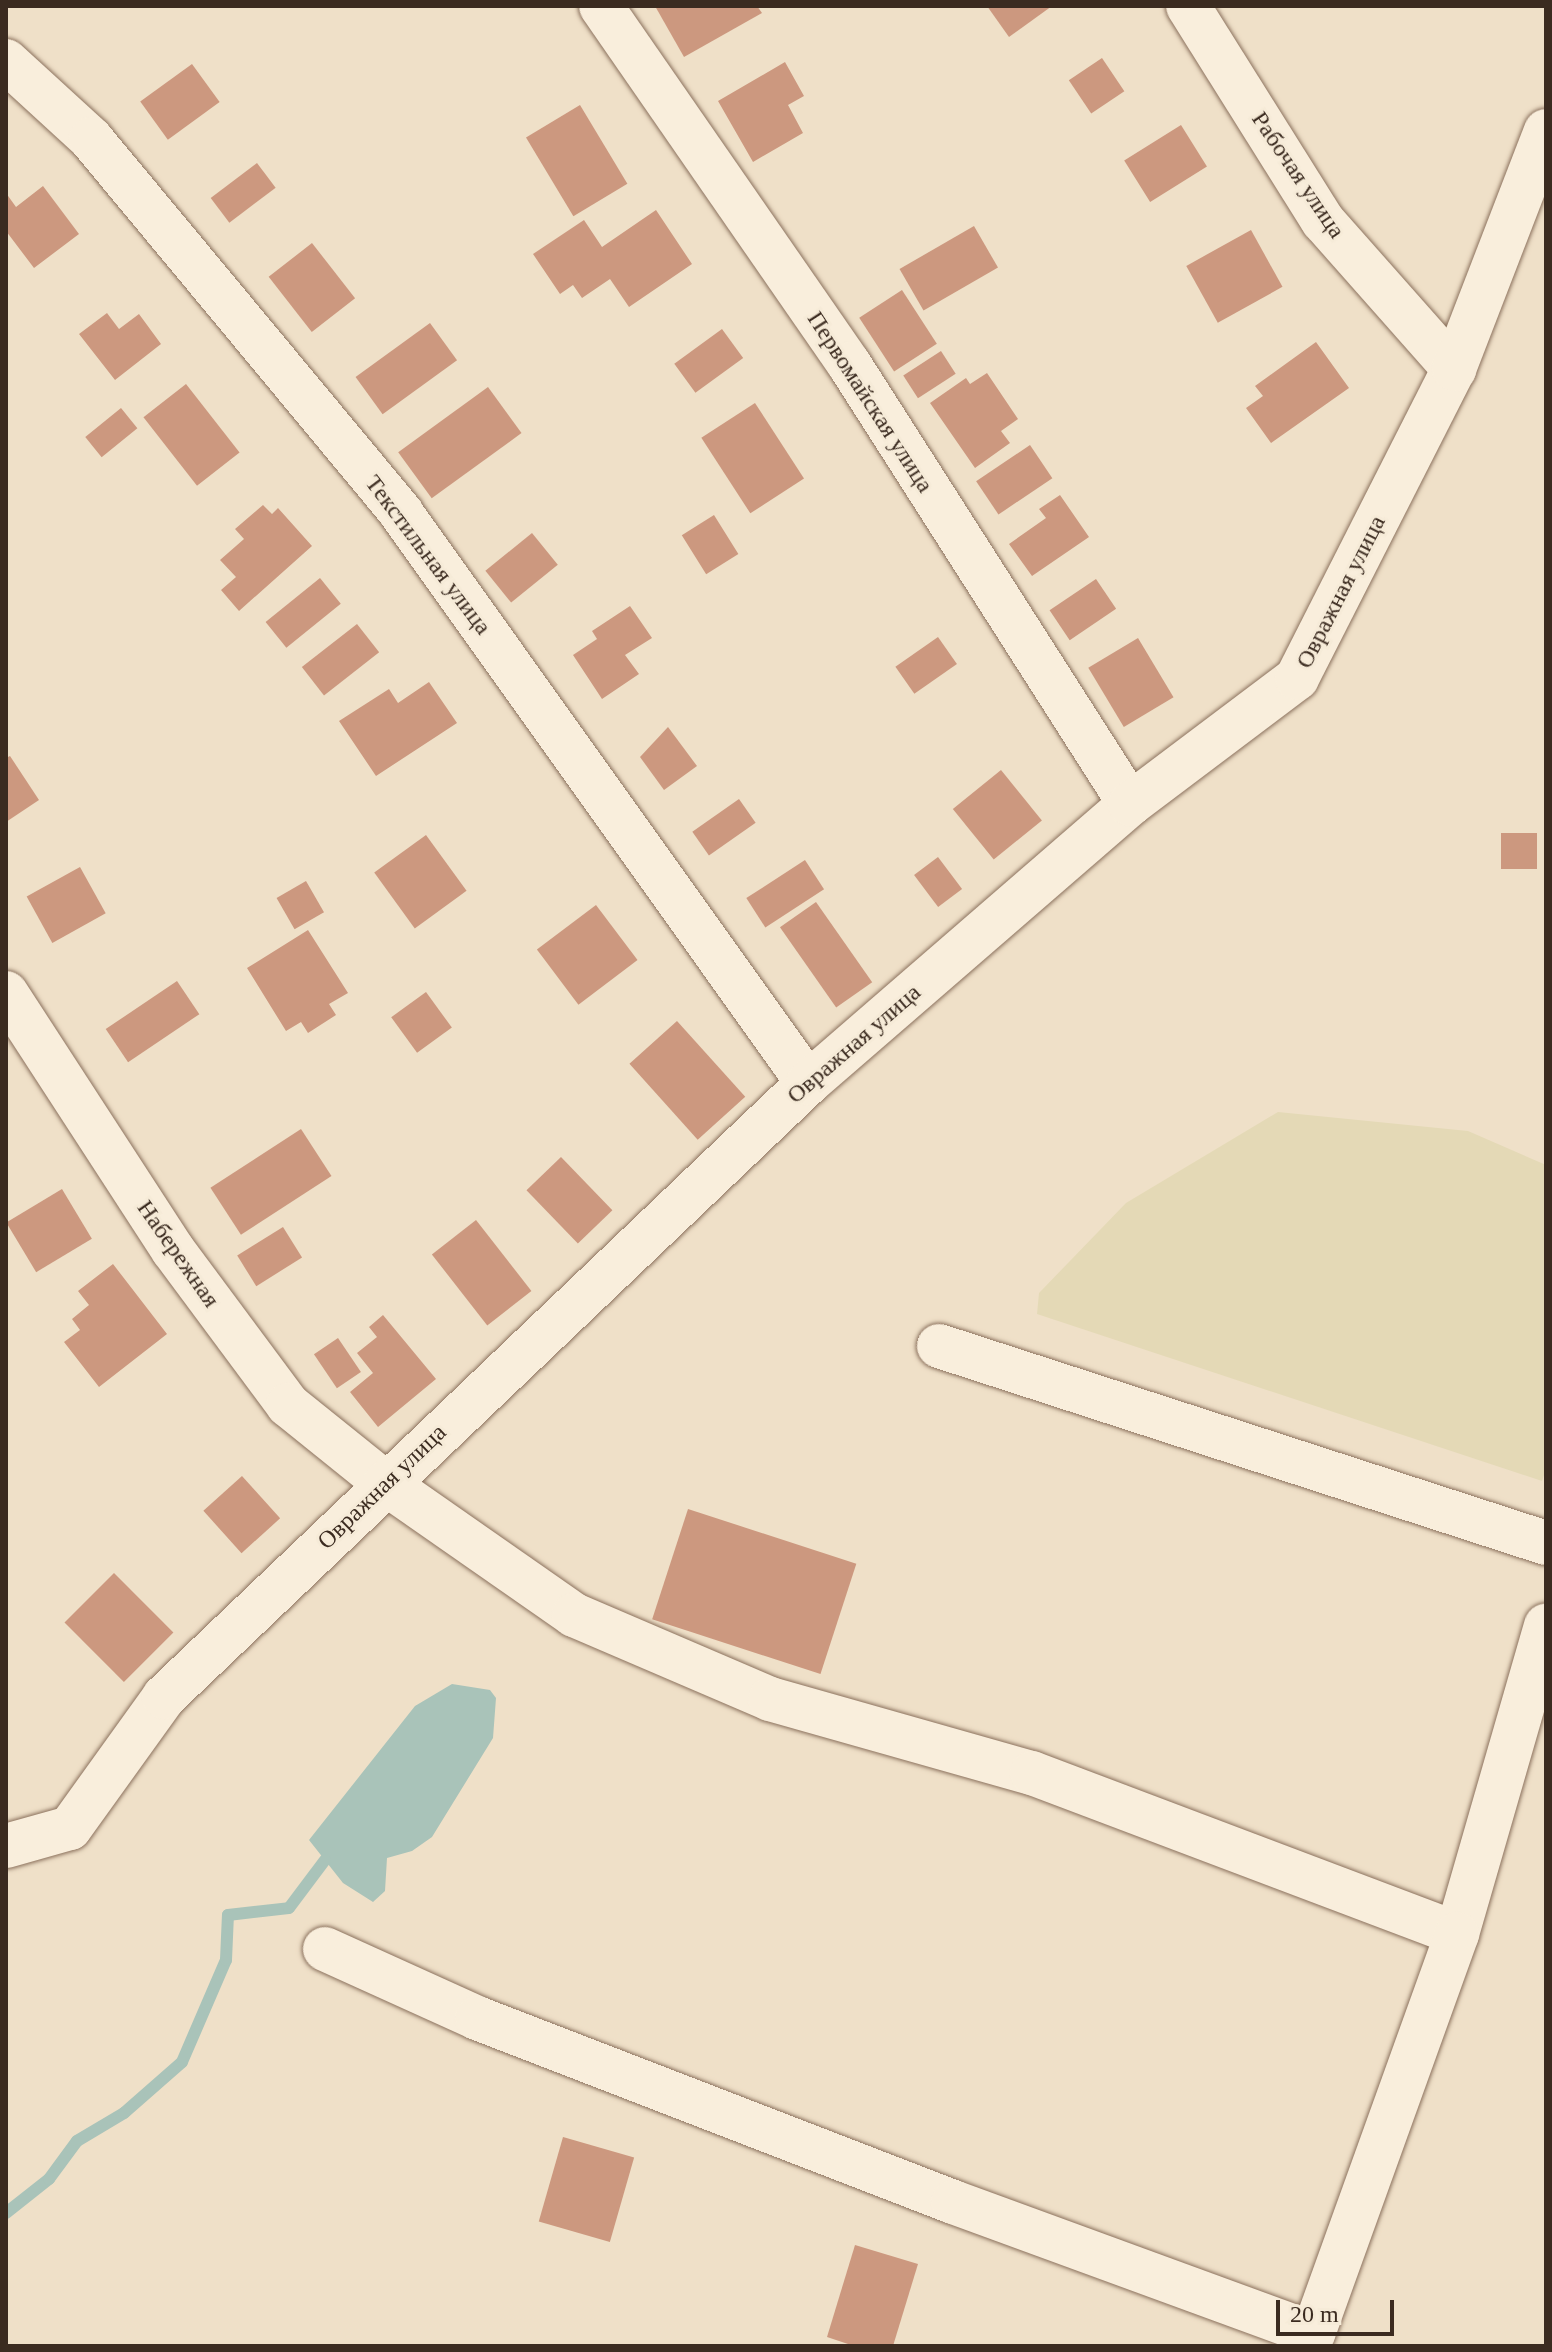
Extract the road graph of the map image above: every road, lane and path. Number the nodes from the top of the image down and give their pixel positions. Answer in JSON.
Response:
{"nodes":[{"id":1,"x":601,"y":6,"type":"edge"},
{"id":2,"x":1188,"y":6,"type":"edge"},
{"id":3,"x":6,"y":61,"type":"edge"},
{"id":4,"x":1546,"y":131,"type":"edge"},
{"id":5,"x":1454,"y":369,"type":"junction"},
{"id":6,"x":1130,"y":804,"type":"junction"},
{"id":7,"x":6,"y":993,"type":"edge"},
{"id":8,"x":808,"y":1083,"type":"junction"},
{"id":9,"x":939,"y":1346,"type":"dead end"},
{"id":10,"x":385,"y":1483,"type":"junction"},
{"id":11,"x":1546,"y":1543,"type":"edge"},
{"id":12,"x":1546,"y":1626,"type":"edge"},
{"id":13,"x":6,"y":1846,"type":"edge"},
{"id":14,"x":1457,"y":1934,"type":"junction"},
{"id":15,"x":325,"y":1949,"type":"dead end"},
{"id":16,"x":1311,"y":2340,"type":"edge"}],
"edges":[{"from":1,"to":6,"type":"street","name":"Первомайская улица"},
{"from":2,"to":5,"type":"street","name":"Рабочая улица"},
{"from":3,"to":8,"type":"street","name":"Текстильная улица"},
{"from":4,"to":5,"type":"street","name":"Овражная улица"},
{"from":5,"to":6,"type":"street","name":"Овражная улица"},
{"from":6,"to":8,"type":"street","name":"Овражная улица"},
{"from":7,"to":10,"type":"street","name":"Набережная"},
{"from":8,"to":10,"type":"street","name":"Овражная улица"},
{"from":9,"to":11,"type":"street"},
{"from":10,"to":13,"type":"street","name":"Овражная улица"},
{"from":10,"to":14,"type":"street","name":"Набережная"},
{"from":12,"to":14,"type":"street"},
{"from":14,"to":16,"type":"street"},
{"from":15,"to":16,"type":"street"}]}
